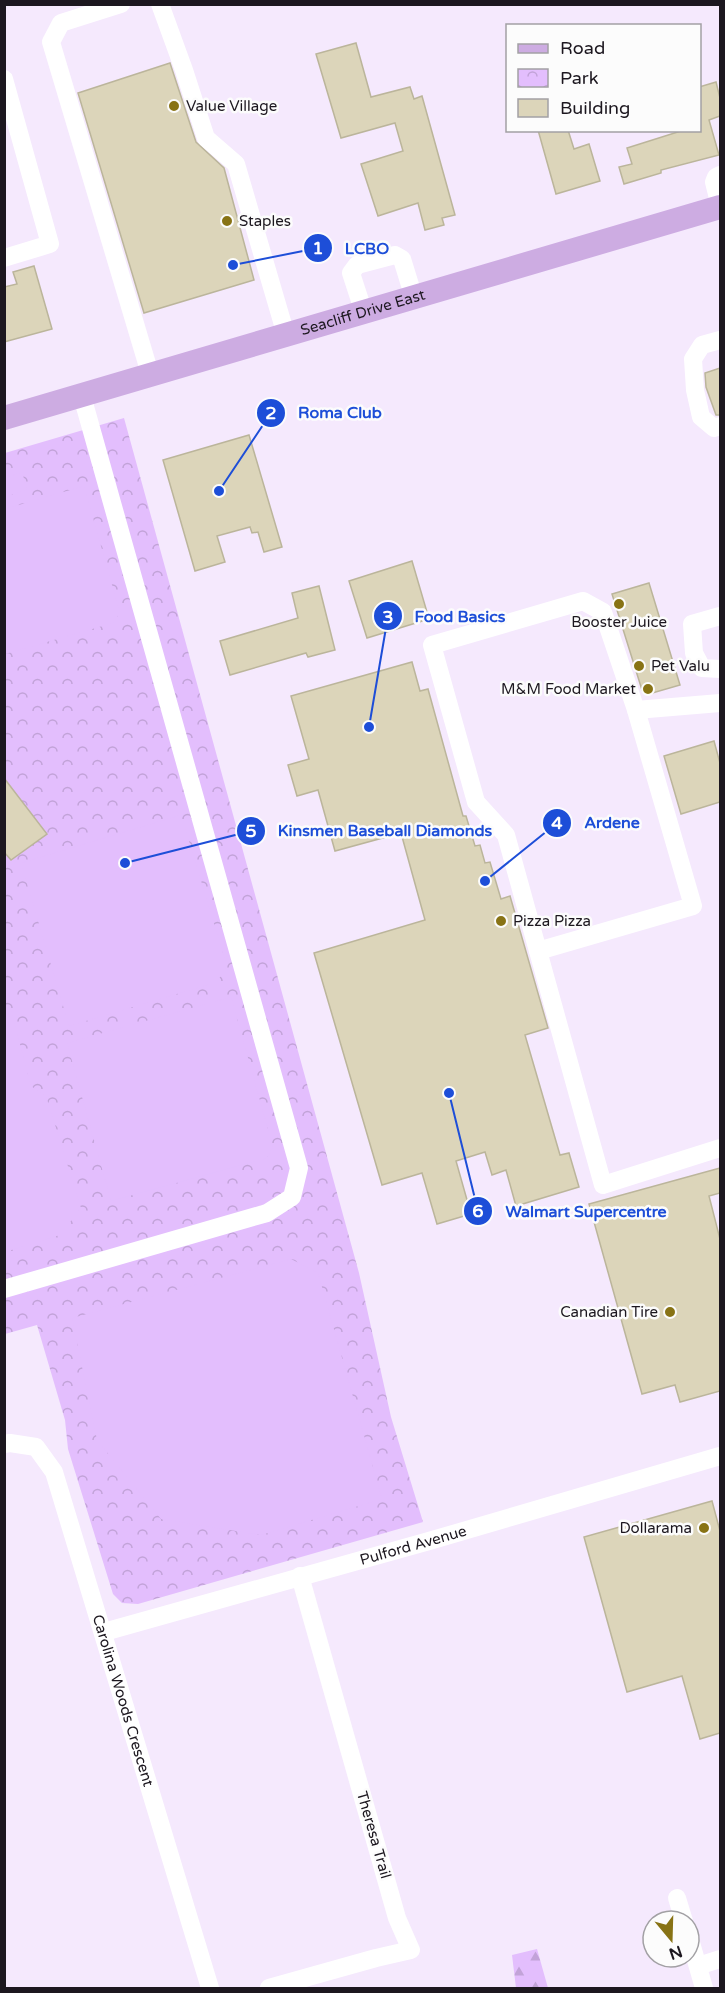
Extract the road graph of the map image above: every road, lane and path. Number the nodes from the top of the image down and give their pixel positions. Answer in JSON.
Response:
{"nodes":[{"id":1,"x":121,"y":4,"type":"edge"},
{"id":2,"x":160,"y":4,"type":"edge"},
{"id":3,"x":4,"y":79,"type":"edge"},
{"id":4,"x":720,"y":175,"type":"edge"},
{"id":5,"x":720,"y":206,"type":"edge"},
{"id":6,"x":4,"y":258,"type":"edge"},
{"id":7,"x":414,"y":298,"type":"junction"},
{"id":8,"x":364,"y":313,"type":"junction"},
{"id":9,"x":286,"y":335,"type":"junction"},
{"id":10,"x":720,"y":340,"type":"edge"},
{"id":11,"x":151,"y":377,"type":"junction"},
{"id":12,"x":82,"y":396,"type":"junction"},
{"id":13,"x":4,"y":418,"type":"edge"},
{"id":14,"x":720,"y":426,"type":"edge"},
{"id":15,"x":720,"y":616,"type":"edge"},
{"id":16,"x":720,"y":669,"type":"edge"},
{"id":17,"x":720,"y":703,"type":"edge"},
{"id":18,"x":636,"y":710,"type":"junction"},
{"id":19,"x":538,"y":951,"type":"junction"},
{"id":20,"x":720,"y":1148,"type":"edge"},
{"id":21,"x":4,"y":1289,"type":"edge"},
{"id":22,"x":4,"y":1444,"type":"edge"},
{"id":23,"x":720,"y":1456,"type":"edge"},
{"id":24,"x":300,"y":1576,"type":"junction"},
{"id":25,"x":104,"y":1632,"type":"junction"},
{"id":26,"x":677,"y":1898,"type":"dead end"},
{"id":27,"x":680,"y":1909,"type":"edge"},
{"id":28,"x":720,"y":1959,"type":"edge"},
{"id":29,"x":701,"y":1965,"type":"edge"},
{"id":30,"x":699,"y":1969,"type":"edge"},
{"id":31,"x":210,"y":1989,"type":"edge"},
{"id":32,"x":269,"y":1989,"type":"edge"},
{"id":33,"x":704,"y":1989,"type":"edge"}],
"edges":[{"from":1,"to":11,"type":"street"},
{"from":2,"to":9,"type":"street"},
{"from":3,"to":6,"type":"street"},
{"from":4,"to":5,"type":"street"},
{"from":5,"to":7,"type":"main road","name":"Seacliff Drive East"},
{"from":7,"to":8,"type":"main road","name":"Seacliff Drive East"},
{"from":7,"to":8,"type":"street"},
{"from":8,"to":9,"type":"main road","name":"Seacliff Drive East"},
{"from":9,"to":11,"type":"main road","name":"Seacliff Drive East"},
{"from":10,"to":14,"type":"street"},
{"from":11,"to":12,"type":"main road","name":"Seacliff Drive East"},
{"from":12,"to":13,"type":"main road","name":"Seacliff Drive East"},
{"from":12,"to":21,"type":"street"},
{"from":15,"to":16,"type":"street"},
{"from":17,"to":18,"type":"street"},
{"from":18,"to":19,"type":"street"},
{"from":18,"to":19,"type":"street"},
{"from":19,"to":20,"type":"street"},
{"from":22,"to":25,"type":"street","name":"Carolina Woods Crescent"},
{"from":23,"to":24,"type":"street","name":"Pulford Avenue"},
{"from":24,"to":25,"type":"street","name":"Pulford Avenue"},
{"from":24,"to":32,"type":"street","name":"Theresa Trail"},
{"from":25,"to":31,"type":"street","name":"Carolina Woods Crescent"},
{"from":26,"to":27,"type":"street"},
{"from":28,"to":29,"type":"street"},
{"from":30,"to":33,"type":"street"}]}
